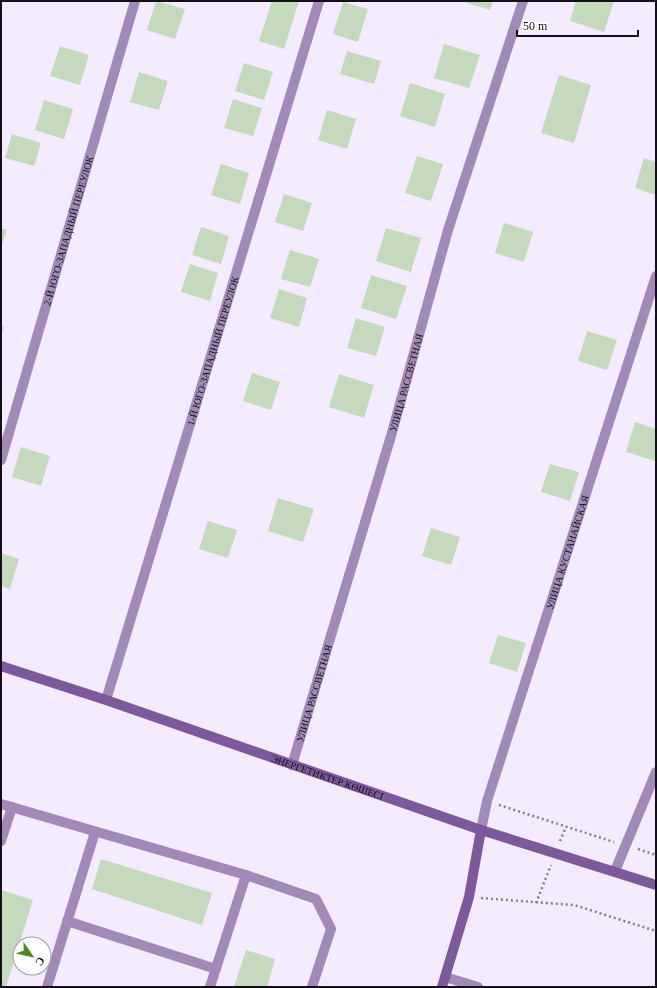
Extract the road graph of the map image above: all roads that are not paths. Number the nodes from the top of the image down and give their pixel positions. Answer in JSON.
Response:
{"nodes":[{"id":1,"x":135,"y":1,"type":"edge"},
{"id":2,"x":319,"y":1,"type":"edge"},
{"id":3,"x":523,"y":1,"type":"edge"},
{"id":4,"x":656,"y":276,"type":"edge"},
{"id":5,"x":1,"y":460,"type":"edge"},
{"id":6,"x":1,"y":666,"type":"edge"},
{"id":7,"x":106,"y":700,"type":"junction"},
{"id":8,"x":292,"y":765,"type":"junction"},
{"id":9,"x":656,"y":772,"type":"edge"},
{"id":10,"x":1,"y":804,"type":"edge"},
{"id":11,"x":12,"y":807,"type":"junction"},
{"id":12,"x":481,"y":830,"type":"junction"},
{"id":13,"x":95,"y":832,"type":"junction"},
{"id":14,"x":1,"y":841,"type":"edge"},
{"id":15,"x":615,"y":871,"type":"junction"},
{"id":16,"x":246,"y":875,"type":"junction"},
{"id":17,"x":656,"y":885,"type":"edge"},
{"id":18,"x":67,"y":921,"type":"junction"},
{"id":19,"x":216,"y":969,"type":"junction"},
{"id":20,"x":445,"y":977,"type":"junction"},
{"id":21,"x":47,"y":987,"type":"edge"},
{"id":22,"x":210,"y":987,"type":"edge"},
{"id":23,"x":312,"y":987,"type":"edge"},
{"id":24,"x":442,"y":987,"type":"edge"},
{"id":25,"x":478,"y":987,"type":"edge"}],
"edges":[{"from":1,"to":5,"type":"street","name":"2-Й ЮГО-ЗАПАДНЫЙ ПЕРЕУЛОК"},
{"from":2,"to":7,"type":"street","name":"1-Й ЮГО-ЗАПАДНЫЙ ПЕРЕУЛОК"},
{"from":3,"to":8,"type":"street","name":"УЛИЦА РАССВЕТНАЯ"},
{"from":4,"to":12,"type":"street","name":"УЛИЦА КУСТАНАЙСКАЯ"},
{"from":6,"to":7,"type":"main road","name":"ЭНЕРГЕТИКТЕР КӨШЕСІ"},
{"from":7,"to":8,"type":"main road","name":"ЭНЕРГЕТИКТЕР КӨШЕСІ"},
{"from":8,"to":12,"type":"main road","name":"ЭНЕРГЕТИКТЕР КӨШЕСІ"},
{"from":9,"to":15,"type":"street"},
{"from":10,"to":11,"type":"street"},
{"from":11,"to":13,"type":"street"},
{"from":11,"to":14,"type":"street"},
{"from":12,"to":15,"type":"main road","name":"ЭНЕРГЕТИКТЕР КӨШЕСІ"},
{"from":12,"to":20,"type":"main road"},
{"from":13,"to":16,"type":"street"},
{"from":13,"to":18,"type":"street"},
{"from":15,"to":17,"type":"main road","name":"ЭНЕРГЕТИКТЕР КӨШЕСІ"},
{"from":16,"to":19,"type":"street"},
{"from":16,"to":23,"type":"street"},
{"from":18,"to":19,"type":"street"},
{"from":18,"to":21,"type":"street"},
{"from":19,"to":22,"type":"street"},
{"from":20,"to":24,"type":"main road"},
{"from":20,"to":25,"type":"street"}]}
